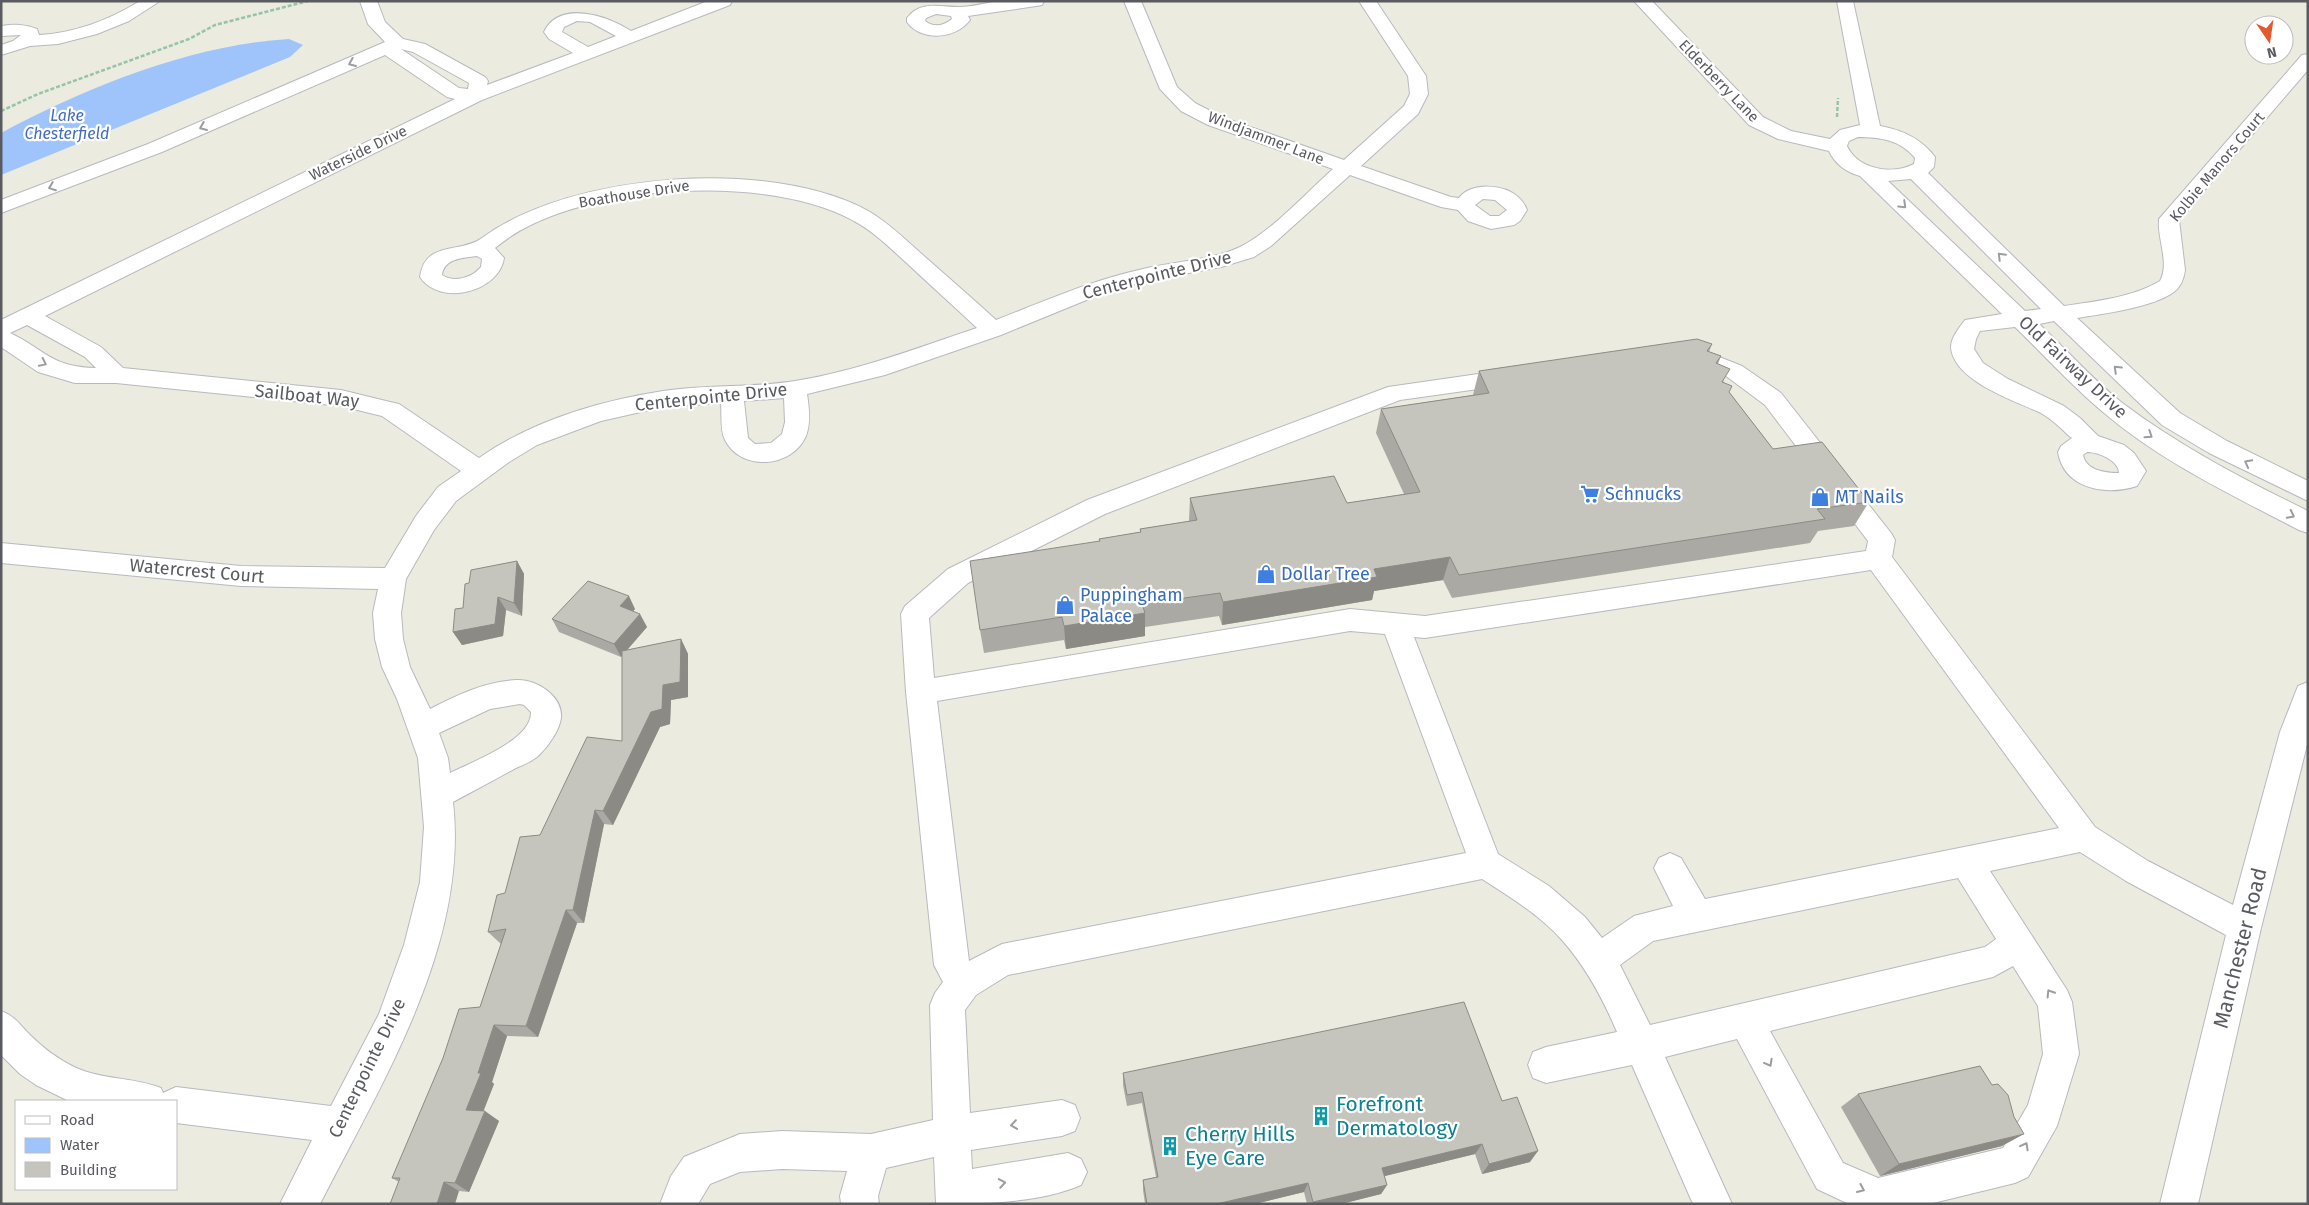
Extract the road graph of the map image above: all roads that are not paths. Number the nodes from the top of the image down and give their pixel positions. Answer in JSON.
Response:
{"nodes":[{"id":1,"x":152,"y":1,"type":"edge"},
{"id":2,"x":368,"y":1,"type":"edge"},
{"id":3,"x":724,"y":1,"type":"edge"},
{"id":4,"x":1036,"y":1,"type":"edge"},
{"id":5,"x":1132,"y":1,"type":"edge"},
{"id":6,"x":1367,"y":1,"type":"edge"},
{"id":7,"x":1642,"y":1,"type":"edge"},
{"id":8,"x":1845,"y":1,"type":"edge"},
{"id":9,"x":959,"y":12,"type":"dead end"},
{"id":10,"x":1,"y":31,"type":"edge"},
{"id":11,"x":629,"y":37,"type":"junction"},
{"id":12,"x":25,"y":41,"type":"junction"},
{"id":13,"x":397,"y":44,"type":"junction"},
{"id":14,"x":1,"y":50,"type":"edge"},
{"id":15,"x":586,"y":53,"type":"junction"},
{"id":16,"x":2308,"y":59,"type":"edge"},
{"id":17,"x":475,"y":96,"type":"junction"},
{"id":18,"x":1871,"y":130,"type":"junction"},
{"id":19,"x":1837,"y":146,"type":"junction"},
{"id":20,"x":1345,"y":167,"type":"junction"},
{"id":21,"x":1867,"y":172,"type":"junction"},
{"id":22,"x":1916,"y":172,"type":"junction"},
{"id":23,"x":1465,"y":205,"type":"dead end"},
{"id":24,"x":1,"y":207,"type":"edge"},
{"id":25,"x":479,"y":250,"type":"dead end"},
{"id":26,"x":2059,"y":314,"type":"junction"},
{"id":27,"x":27,"y":316,"type":"junction"},
{"id":28,"x":2020,"y":318,"type":"junction"},
{"id":29,"x":1,"y":329,"type":"edge"},
{"id":30,"x":993,"y":330,"type":"junction"},
{"id":31,"x":1,"y":338,"type":"edge"},
{"id":32,"x":1670,"y":356,"type":"edge"},
{"id":33,"x":116,"y":375,"type":"junction"},
{"id":34,"x":1533,"y":375,"type":"edge"},
{"id":35,"x":795,"y":389,"type":"junction"},
{"id":36,"x":732,"y":395,"type":"junction"},
{"id":37,"x":2090,"y":444,"type":"dead end"},
{"id":38,"x":478,"y":470,"type":"junction"},
{"id":39,"x":2308,"y":492,"type":"edge"},
{"id":40,"x":2308,"y":523,"type":"edge"},
{"id":41,"x":1,"y":553,"type":"edge"},
{"id":42,"x":1878,"y":559,"type":"junction"},
{"id":43,"x":393,"y":580,"type":"junction"},
{"id":44,"x":1396,"y":625,"type":"junction"},
{"id":45,"x":921,"y":692,"type":"junction"},
{"id":46,"x":2308,"y":694,"type":"edge"},
{"id":47,"x":421,"y":728,"type":"junction"},
{"id":48,"x":438,"y":795,"type":"junction"},
{"id":49,"x":2084,"y":837,"type":"junction"},
{"id":50,"x":1965,"y":861,"type":"junction"},
{"id":51,"x":1486,"y":864,"type":"junction"},
{"id":52,"x":1670,"y":868,"type":"dead end"},
{"id":53,"x":1697,"y":917,"type":"junction"},
{"id":54,"x":2244,"y":928,"type":"junction"},
{"id":55,"x":2018,"y":943,"type":"junction"},
{"id":56,"x":1598,"y":960,"type":"junction"},
{"id":57,"x":964,"y":983,"type":"junction"},
{"id":58,"x":1745,"y":1020,"type":"junction"},
{"id":59,"x":1,"y":1028,"type":"edge"},
{"id":60,"x":1641,"y":1045,"type":"junction"},
{"id":61,"x":1546,"y":1065,"type":"dead end"},
{"id":62,"x":140,"y":1100,"type":"edge"},
{"id":63,"x":178,"y":1105,"type":"edge"},
{"id":64,"x":1062,"y":1118,"type":"dead end"},
{"id":65,"x":339,"y":1125,"type":"junction"},
{"id":66,"x":953,"y":1134,"type":"junction"},
{"id":67,"x":871,"y":1154,"type":"junction"},
{"id":68,"x":1068,"y":1172,"type":"dead end"},
{"id":69,"x":955,"y":1197,"type":"edge"},
{"id":70,"x":299,"y":1204,"type":"edge"},
{"id":71,"x":679,"y":1204,"type":"edge"},
{"id":72,"x":860,"y":1204,"type":"edge"},
{"id":73,"x":1713,"y":1204,"type":"edge"},
{"id":74,"x":2179,"y":1204,"type":"edge"}],
"edges":[{"from":1,"to":12,"type":"street"},
{"from":2,"to":13,"type":"street"},
{"from":3,"to":11,"type":"street","name":"Waterside Drive"},
{"from":4,"to":9,"type":"street"},
{"from":5,"to":20,"type":"street","name":"Windjammer Lane"},
{"from":6,"to":20,"type":"street","name":"Centerpointe Drive"},
{"from":7,"to":19,"type":"street","name":"Elderberry Lane"},
{"from":8,"to":18,"type":"street"},
{"from":10,"to":12,"type":"street"},
{"from":11,"to":15,"type":"street","name":"Waterside Drive"},
{"from":11,"to":15,"type":"street"},
{"from":12,"to":14,"type":"street"},
{"from":13,"to":17,"type":"street"},
{"from":13,"to":24,"type":"street","one_way":true},
{"from":15,"to":17,"type":"street","name":"Waterside Drive"},
{"from":16,"to":26,"type":"street","name":"Kolbie Manors Court"},
{"from":17,"to":27,"type":"street","name":"Waterside Drive"},
{"from":18,"to":19,"type":"street"},
{"from":18,"to":22,"type":"street"},
{"from":19,"to":21,"type":"street","name":"Old Fairway Drive"},
{"from":20,"to":23,"type":"street","name":"Windjammer Lane"},
{"from":20,"to":30,"type":"street","name":"Centerpointe Drive"},
{"from":21,"to":22,"type":"street","name":"Old Fairway Drive"},
{"from":21,"to":28,"type":"street","name":"Old Fairway Drive","one_way":true},
{"from":26,"to":22,"type":"street","name":"Old Fairway Drive","one_way":true},
{"from":25,"to":30,"type":"street","name":"Boathouse Drive"},
{"from":26,"to":28,"type":"street","name":"Kolbie Manors Court"},
{"from":39,"to":26,"type":"street","name":"Old Fairway Drive","one_way":true},
{"from":27,"to":29,"type":"street","name":"Waterside Drive"},
{"from":27,"to":33,"type":"street"},
{"from":28,"to":37,"type":"street","name":"Kolbie Manors Court"},
{"from":28,"to":40,"type":"street","name":"Old Fairway Drive","one_way":true},
{"from":30,"to":35,"type":"street","name":"Centerpointe Drive"},
{"from":31,"to":33,"type":"street","name":"Sailboat Way","one_way":true},
{"from":32,"to":42,"type":"street"},
{"from":33,"to":38,"type":"street","name":"Sailboat Way"},
{"from":34,"to":45,"type":"street"},
{"from":35,"to":36,"type":"street","name":"Centerpointe Drive"},
{"from":35,"to":36,"type":"street"},
{"from":36,"to":38,"type":"street","name":"Centerpointe Drive"},
{"from":38,"to":43,"type":"street","name":"Centerpointe Drive"},
{"from":41,"to":43,"type":"street","name":"Watercrest Court"},
{"from":42,"to":44,"type":"street"},
{"from":42,"to":49,"type":"street"},
{"from":43,"to":47,"type":"street","name":"Centerpointe Drive"},
{"from":44,"to":45,"type":"street"},
{"from":44,"to":51,"type":"street"},
{"from":45,"to":57,"type":"street"},
{"from":46,"to":54,"type":"street","name":"Manchester Road"},
{"from":47,"to":48,"type":"street","name":"Centerpointe Drive"},
{"from":47,"to":48,"type":"street"},
{"from":48,"to":65,"type":"street","name":"Centerpointe Drive"},
{"from":49,"to":50,"type":"street"},
{"from":49,"to":54,"type":"street"},
{"from":50,"to":53,"type":"street"},
{"from":50,"to":55,"type":"street"},
{"from":51,"to":56,"type":"street"},
{"from":51,"to":57,"type":"street"},
{"from":52,"to":53,"type":"street"},
{"from":53,"to":56,"type":"street"},
{"from":54,"to":74,"type":"street","name":"Manchester Road"},
{"from":55,"to":58,"type":"street"},
{"from":58,"to":55,"type":"street","one_way":true},
{"from":56,"to":60,"type":"street"},
{"from":57,"to":66,"type":"street"},
{"from":58,"to":60,"type":"street"},
{"from":59,"to":62,"type":"street"},
{"from":60,"to":61,"type":"street"},
{"from":60,"to":73,"type":"street"},
{"from":63,"to":65,"type":"street"},
{"from":64,"to":66,"type":"street","one_way":true},
{"from":65,"to":70,"type":"street","name":"Centerpointe Drive"},
{"from":66,"to":67,"type":"street"},
{"from":66,"to":69,"type":"street"},
{"from":67,"to":71,"type":"street"},
{"from":67,"to":72,"type":"street"},
{"from":69,"to":68,"type":"street","one_way":true}]}
